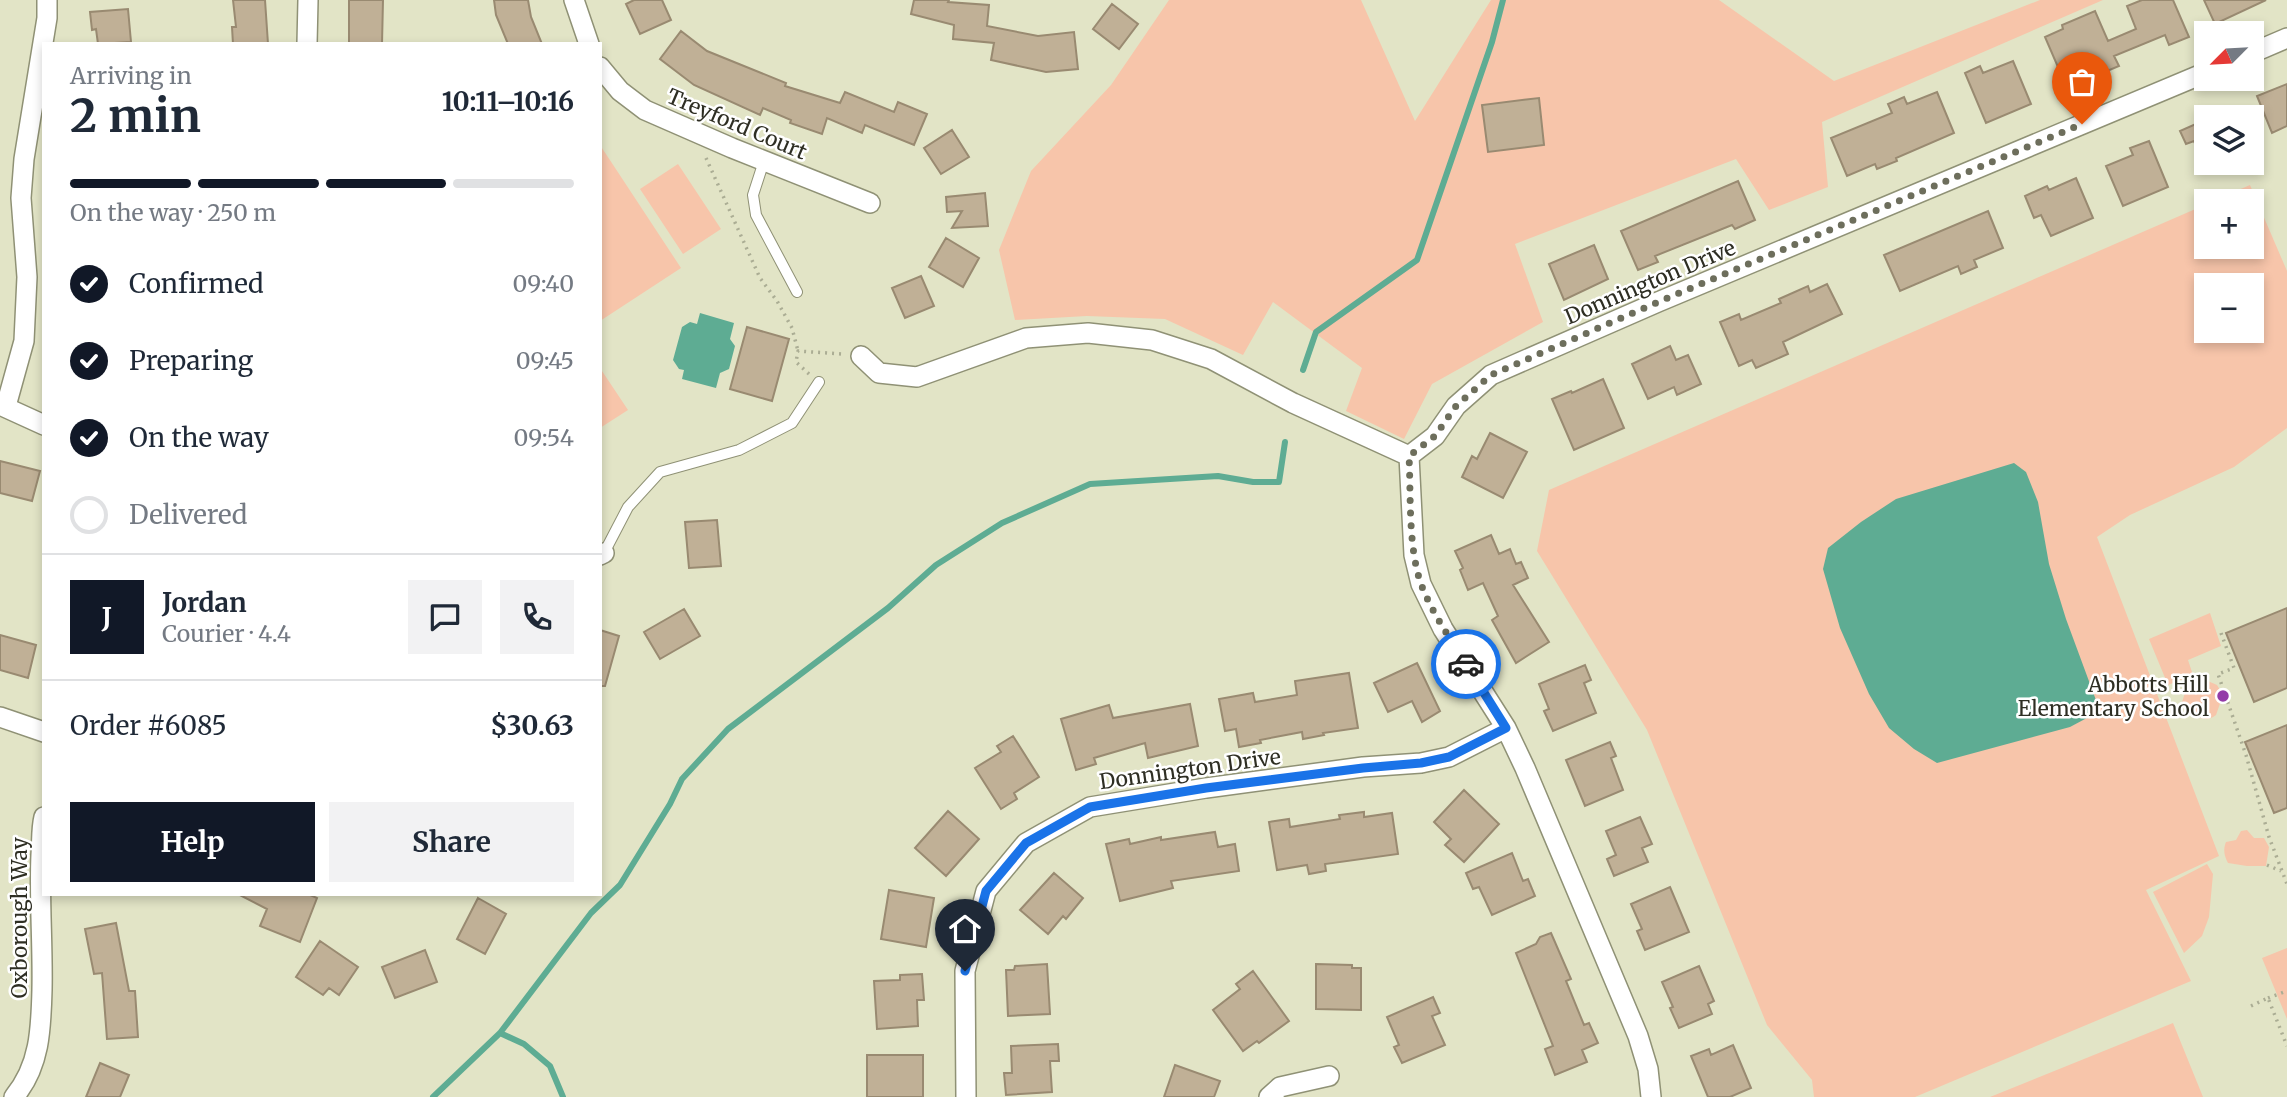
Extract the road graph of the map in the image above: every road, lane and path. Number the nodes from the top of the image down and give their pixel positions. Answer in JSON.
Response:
{"nodes":[{"id":1,"x":47,"y":0,"type":"edge"},
{"id":2,"x":308,"y":0,"type":"edge"},
{"id":3,"x":574,"y":0,"type":"edge"},
{"id":4,"x":2287,"y":38,"type":"edge"},
{"id":5,"x":43,"y":42,"type":"edge"},
{"id":6,"x":307,"y":42,"type":"edge"},
{"id":7,"x":588,"y":42,"type":"edge"},
{"id":8,"x":2264,"y":47,"type":"edge"},
{"id":9,"x":42,"y":49,"type":"edge"},
{"id":10,"x":602,"y":69,"type":"edge"},
{"id":11,"x":2194,"y":77,"type":"edge"},
{"id":12,"x":705,"y":154,"type":"dead end"},
{"id":13,"x":764,"y":161,"type":"junction"},
{"id":14,"x":870,"y":203,"type":"dead end"},
{"id":15,"x":797,"y":292,"type":"dead end"},
{"id":16,"x":798,"y":351,"type":"junction"},
{"id":17,"x":861,"y":356,"type":"joint"},
{"id":18,"x":819,"y":382,"type":"joint"},
{"id":19,"x":3,"y":405,"type":"edge"},
{"id":20,"x":42,"y":424,"type":"edge"},
{"id":21,"x":1409,"y":456,"type":"junction"},
{"id":22,"x":602,"y":554,"type":"edge"},
{"id":23,"x":2221,"y":633,"type":"dead end"},
{"id":24,"x":2218,"y":674,"type":"junction"},
{"id":25,"x":2212,"y":682,"type":"dead end"},
{"id":26,"x":0,"y":717,"type":"edge"},
{"id":27,"x":1506,"y":728,"type":"junction"},
{"id":28,"x":42,"y":731,"type":"edge"},
{"id":29,"x":42,"y":848,"type":"edge"},
{"id":30,"x":2267,"y":865,"type":"dead end"},
{"id":31,"x":2282,"y":872,"type":"junction"},
{"id":32,"x":2287,"y":884,"type":"edge"},
{"id":33,"x":2287,"y":991,"type":"edge"},
{"id":34,"x":2267,"y":998,"type":"junction"},
{"id":35,"x":2251,"y":1006,"type":"dead end"},
{"id":36,"x":2287,"y":1046,"type":"edge"},
{"id":37,"x":1329,"y":1076,"type":"dead end"},
{"id":38,"x":14,"y":1097,"type":"edge"},
{"id":39,"x":967,"y":1097,"type":"edge"},
{"id":40,"x":1269,"y":1097,"type":"edge"},
{"id":41,"x":1651,"y":1097,"type":"edge"}],
"edges":[{"from":1,"to":5,"type":"street"},
{"from":2,"to":6,"type":"street"},
{"from":3,"to":7,"type":"street"},
{"from":4,"to":8,"type":"street"},
{"from":9,"to":19,"type":"street"},
{"from":10,"to":13,"type":"street","name":"Treyford Court"},
{"from":11,"to":21,"type":"street","name":"Donnington Drive"},
{"from":12,"to":16,"type":"path"},
{"from":13,"to":14,"type":"street","name":"Treyford Court"},
{"from":13,"to":15,"type":"lane"},
{"from":16,"to":17,"type":"path"},
{"from":16,"to":18,"type":"path"},
{"from":17,"to":21,"type":"street"},
{"from":18,"to":22,"type":"lane"},
{"from":19,"to":20,"type":"street"},
{"from":21,"to":27,"type":"street"},
{"from":23,"to":24,"type":"path"},
{"from":24,"to":25,"type":"path"},
{"from":24,"to":31,"type":"path"},
{"from":26,"to":28,"type":"street"},
{"from":27,"to":39,"type":"street","name":"Donnington Drive"},
{"from":27,"to":41,"type":"street"},
{"from":29,"to":38,"type":"street","name":"Oxborough Way"},
{"from":30,"to":31,"type":"path"},
{"from":31,"to":32,"type":"path"},
{"from":33,"to":34,"type":"path"},
{"from":34,"to":35,"type":"path"},
{"from":34,"to":36,"type":"path"},
{"from":37,"to":40,"type":"street"}]}
